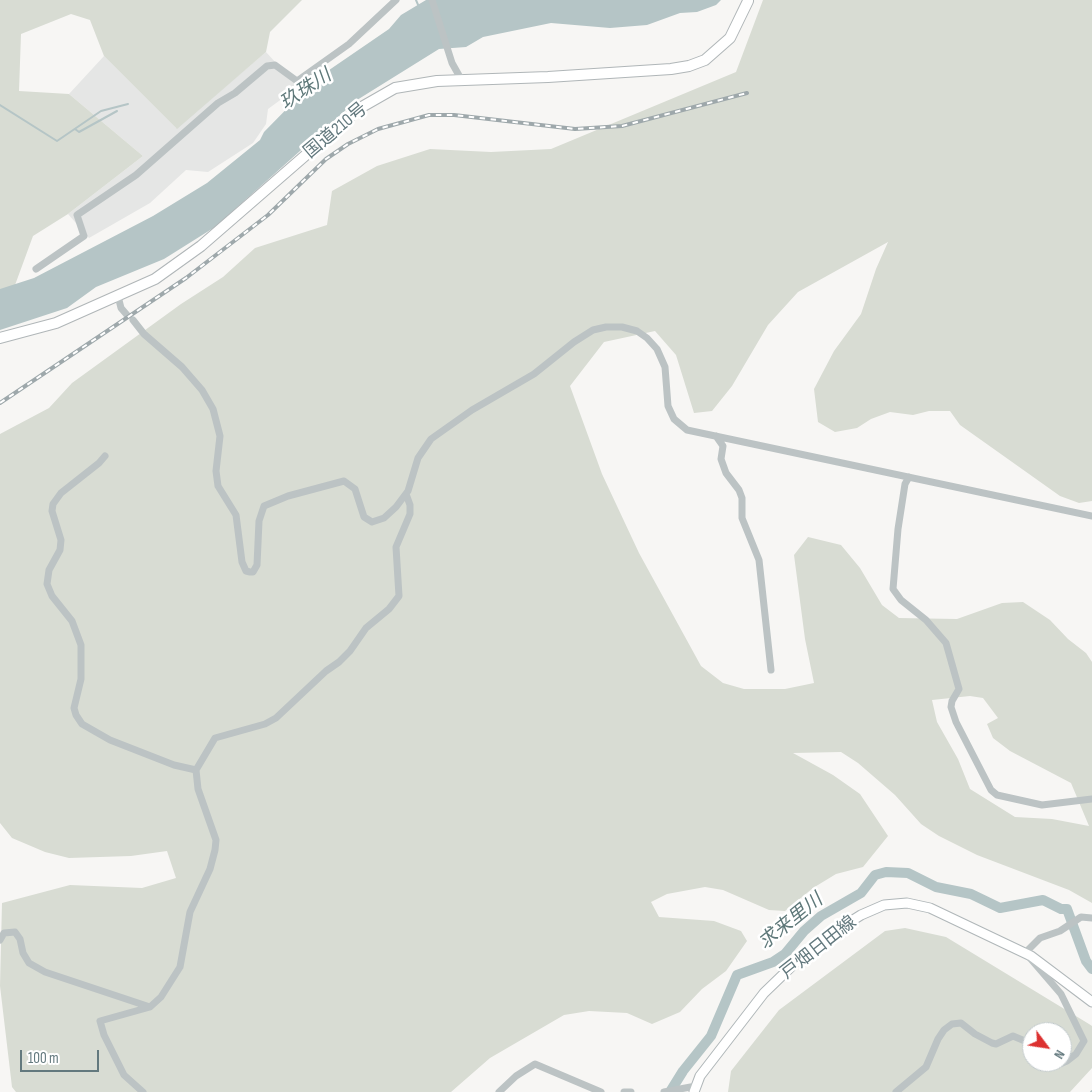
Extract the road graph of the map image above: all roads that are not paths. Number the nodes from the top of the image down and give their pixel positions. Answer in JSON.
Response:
{"nodes":[{"id":1,"x":396,"y":0,"type":"edge"},
{"id":2,"x":432,"y":0,"type":"edge"},
{"id":3,"x":748,"y":1,"type":"edge"},
{"id":4,"x":461,"y":79,"type":"junction"},
{"id":5,"x":36,"y":269,"type":"dead end"},
{"id":6,"x":118,"y":296,"type":"junction"},
{"id":7,"x":0,"y":338,"type":"edge"},
{"id":8,"x":716,"y":436,"type":"junction"},
{"id":9,"x":105,"y":456,"type":"dead end"},
{"id":10,"x":910,"y":477,"type":"junction"},
{"id":11,"x":406,"y":494,"type":"junction"},
{"id":12,"x":1092,"y":516,"type":"edge"},
{"id":13,"x":771,"y":670,"type":"dead end"},
{"id":14,"x":196,"y":770,"type":"junction"},
{"id":15,"x":1092,"y":799,"type":"edge"},
{"id":16,"x":1092,"y":918,"type":"edge"},
{"id":17,"x":0,"y":940,"type":"edge"},
{"id":18,"x":1008,"y":946,"type":"junction"},
{"id":19,"x":1025,"y":953,"type":"junction"},
{"id":20,"x":1092,"y":1002,"type":"edge"},
{"id":21,"x":150,"y":1007,"type":"junction"},
{"id":22,"x":1022,"y":1040,"type":"edge"},
{"id":23,"x":1072,"y":1056,"type":"edge"},
{"id":24,"x":695,"y":1089,"type":"edge"},
{"id":25,"x":143,"y":1092,"type":"edge"},
{"id":26,"x":499,"y":1092,"type":"edge"},
{"id":27,"x":601,"y":1092,"type":"edge"},
{"id":28,"x":624,"y":1092,"type":"edge"},
{"id":29,"x":631,"y":1092,"type":"edge"},
{"id":30,"x":664,"y":1092,"type":"edge"},
{"id":31,"x":896,"y":1092,"type":"edge"}],
"edges":[{"from":1,"to":5,"type":"street"},
{"from":2,"to":4,"type":"street"},
{"from":3,"to":4,"type":"highway","name":"国道210号"},
{"from":4,"to":6,"type":"highway","name":"国道210号"},
{"from":6,"to":7,"type":"highway","name":"国道210号"},
{"from":6,"to":11,"type":"street"},
{"from":8,"to":10,"type":"street"},
{"from":8,"to":11,"type":"street"},
{"from":8,"to":13,"type":"street"},
{"from":9,"to":14,"type":"street"},
{"from":10,"to":12,"type":"street"},
{"from":10,"to":15,"type":"street"},
{"from":11,"to":14,"type":"street"},
{"from":14,"to":21,"type":"street"},
{"from":16,"to":19,"type":"street"},
{"from":17,"to":21,"type":"street"},
{"from":18,"to":19,"type":"main road","name":"戸畑日田線"},
{"from":18,"to":23,"type":"street"},
{"from":18,"to":24,"type":"main road","name":"戸畑日田線"},
{"from":19,"to":20,"type":"main road","name":"戸畑日田線"},
{"from":21,"to":25,"type":"street"},
{"from":22,"to":31,"type":"street"},
{"from":24,"to":30,"type":"street"},
{"from":26,"to":27,"type":"street"},
{"from":28,"to":29,"type":"street"}]}
